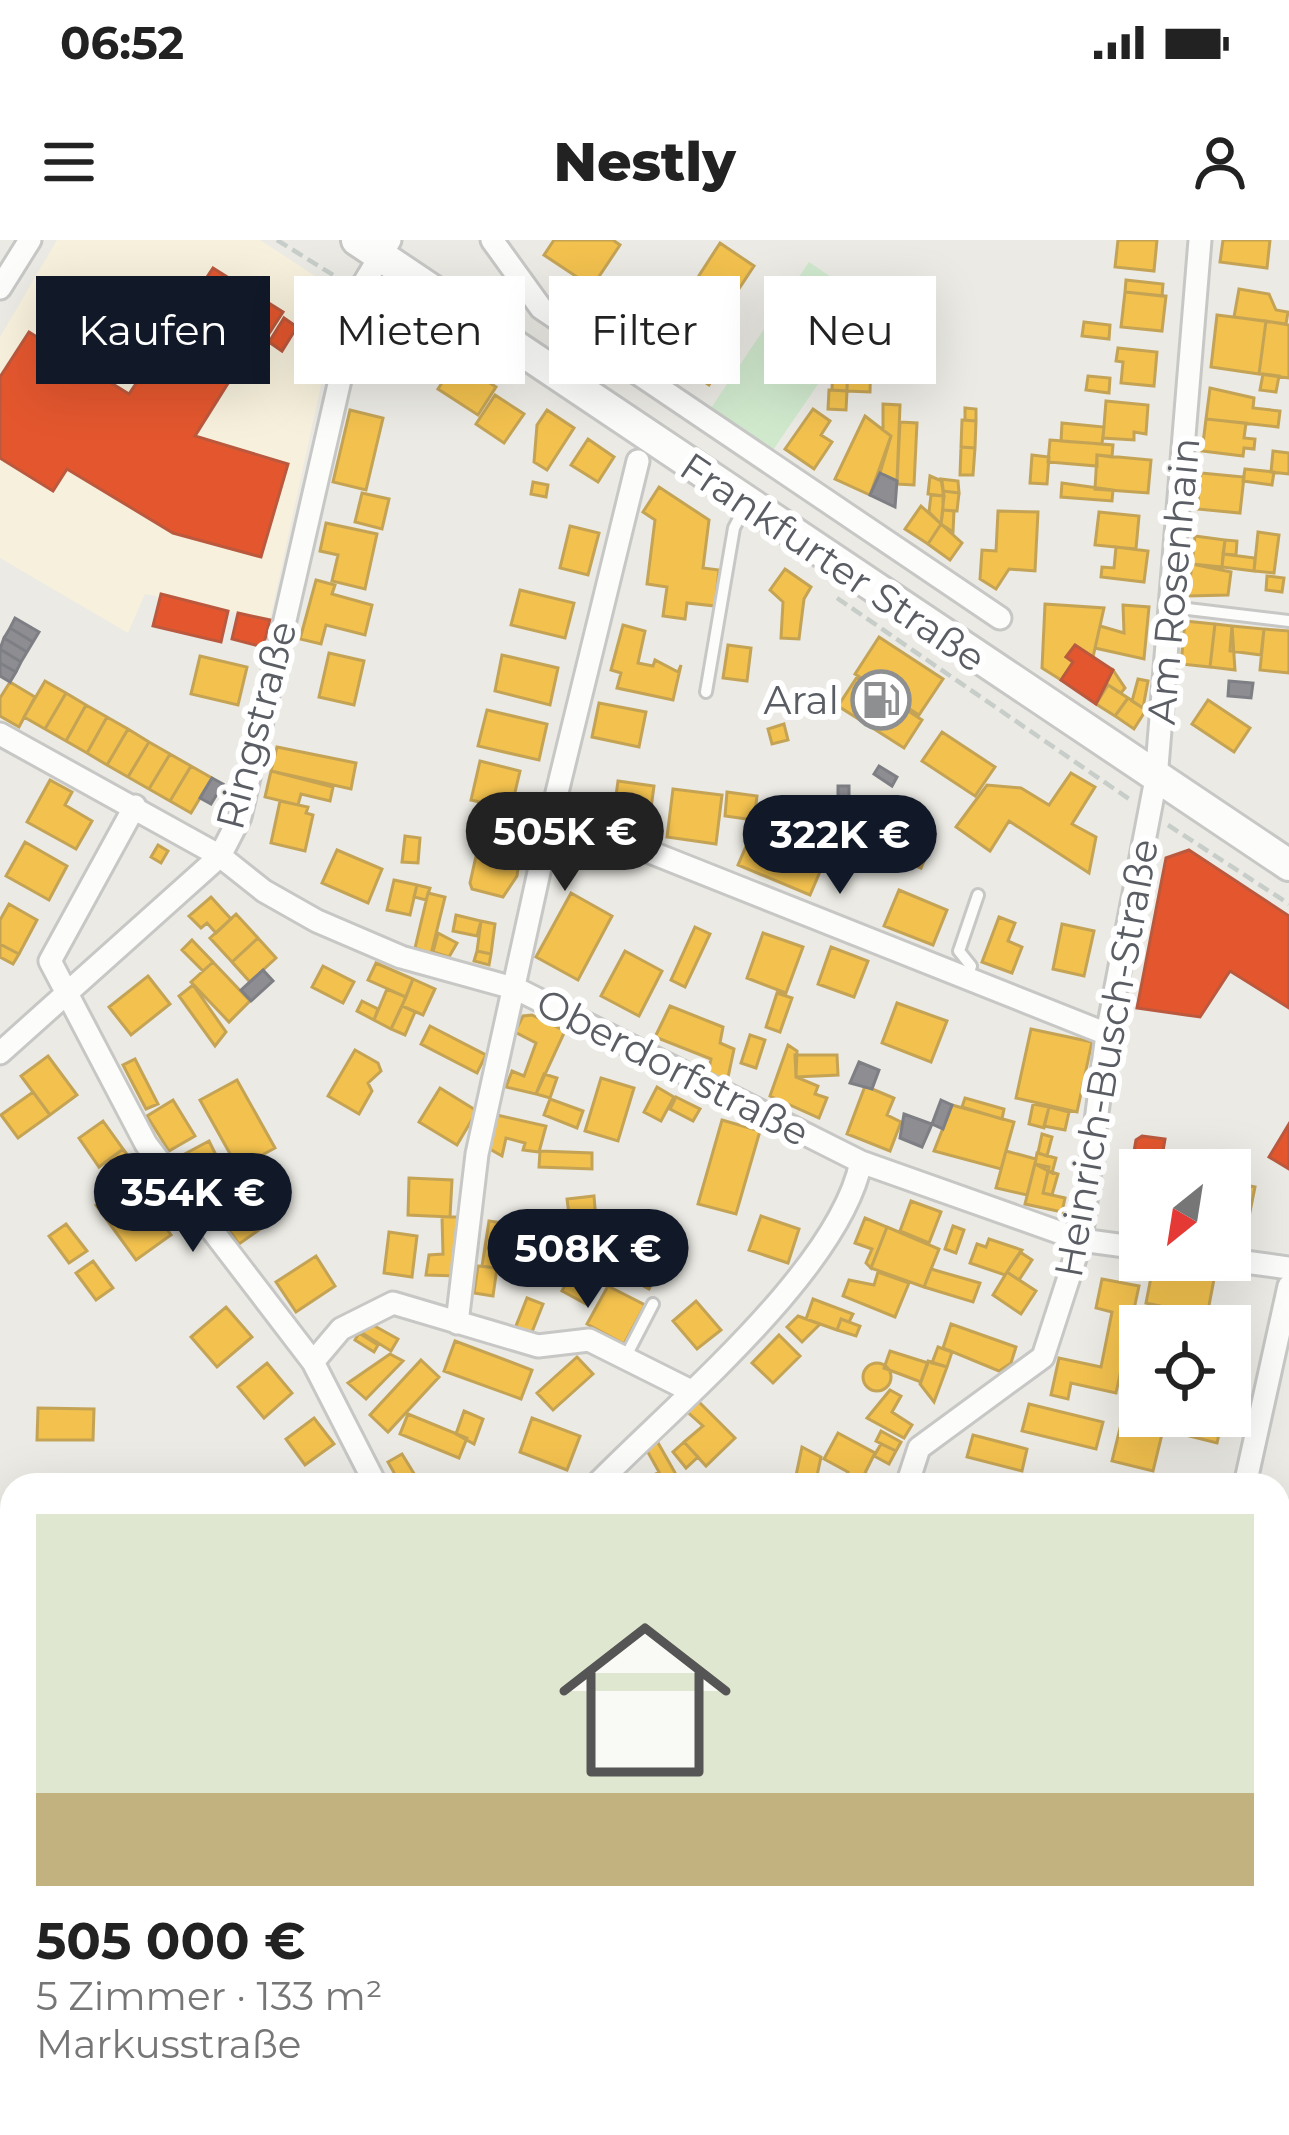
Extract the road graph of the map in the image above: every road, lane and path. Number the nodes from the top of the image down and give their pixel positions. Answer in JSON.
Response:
{"nodes":[{"id":1,"x":30,"y":240,"type":"edge"},
{"id":2,"x":277,"y":240,"type":"edge"},
{"id":3,"x":492,"y":240,"type":"edge"},
{"id":4,"x":1200,"y":240,"type":"edge"},
{"id":5,"x":376,"y":245,"type":"edge"},
{"id":6,"x":332,"y":276,"type":"edge"},
{"id":7,"x":365,"y":276,"type":"edge"},
{"id":8,"x":0,"y":288,"type":"edge"},
{"id":9,"x":339,"y":384,"type":"edge"},
{"id":10,"x":638,"y":461,"type":"dead end"},
{"id":11,"x":746,"y":505,"type":"junction"},
{"id":12,"x":820,"y":586,"type":"dead end"},
{"id":13,"x":1171,"y":607,"type":"junction"},
{"id":14,"x":1000,"y":618,"type":"dead end"},
{"id":15,"x":1289,"y":621,"type":"edge"},
{"id":16,"x":706,"y":692,"type":"dead end"},
{"id":17,"x":0,"y":734,"type":"edge"},
{"id":18,"x":1156,"y":779,"type":"junction"},
{"id":19,"x":135,"y":806,"type":"junction"},
{"id":20,"x":551,"y":813,"type":"junction"},
{"id":21,"x":1150,"y":813,"type":"junction"},
{"id":22,"x":220,"y":856,"type":"junction"},
{"id":23,"x":1289,"y":866,"type":"edge"},
{"id":24,"x":978,"y":895,"type":"dead end"},
{"id":25,"x":1289,"y":904,"type":"edge"},
{"id":26,"x":967,"y":978,"type":"junction"},
{"id":27,"x":517,"y":989,"type":"junction"},
{"id":28,"x":70,"y":994,"type":"junction"},
{"id":29,"x":1107,"y":1034,"type":"junction"},
{"id":30,"x":0,"y":1053,"type":"edge"},
{"id":31,"x":861,"y":1162,"type":"junction"},
{"id":32,"x":1081,"y":1240,"type":"junction"},
{"id":33,"x":1119,"y":1245,"type":"edge"},
{"id":34,"x":1251,"y":1263,"type":"edge"},
{"id":35,"x":1289,"y":1268,"type":"edge"},
{"id":36,"x":1289,"y":1286,"type":"edge"},
{"id":37,"x":653,"y":1304,"type":"dead end"},
{"id":38,"x":457,"y":1323,"type":"junction"},
{"id":39,"x":625,"y":1358,"type":"junction"},
{"id":40,"x":313,"y":1362,"type":"junction"},
{"id":41,"x":689,"y":1390,"type":"junction"},
{"id":42,"x":370,"y":1473,"type":"edge"},
{"id":43,"x":608,"y":1473,"type":"edge"},
{"id":44,"x":911,"y":1473,"type":"edge"},
{"id":45,"x":1248,"y":1473,"type":"edge"}],
"edges":[{"from":1,"to":8,"type":"street"},
{"from":2,"to":6,"type":"path"},
{"from":3,"to":14,"type":"street","name":"Frankfurter Straße"},
{"from":4,"to":13,"type":"street","name":"Am Rosenhain"},
{"from":5,"to":7,"type":"street","name":"Ringstraße"},
{"from":5,"to":11,"type":"main road","name":"Frankfurter Straße"},
{"from":9,"to":22,"type":"street","name":"Ringstraße"},
{"from":10,"to":20,"type":"street"},
{"from":11,"to":16,"type":"lane"},
{"from":11,"to":18,"type":"main road","name":"Frankfurter Straße"},
{"from":12,"to":21,"type":"path"},
{"from":13,"to":15,"type":"lane"},
{"from":13,"to":18,"type":"street","name":"Am Rosenhain"},
{"from":17,"to":19,"type":"street","name":"Oberdorfstraße"},
{"from":18,"to":21,"type":"street","name":"Heinrich-Busch-Straße"},
{"from":18,"to":23,"type":"main road","name":"Frankfurter Straße"},
{"from":19,"to":22,"type":"street","name":"Oberdorfstraße"},
{"from":19,"to":28,"type":"street"},
{"from":20,"to":26,"type":"street"},
{"from":20,"to":27,"type":"street"},
{"from":21,"to":25,"type":"path"},
{"from":21,"to":29,"type":"street","name":"Heinrich-Busch-Straße"},
{"from":22,"to":27,"type":"street","name":"Oberdorfstraße"},
{"from":22,"to":28,"type":"street","name":"Ringstraße"},
{"from":24,"to":26,"type":"lane"},
{"from":26,"to":29,"type":"street"},
{"from":27,"to":31,"type":"street","name":"Oberdorfstraße"},
{"from":27,"to":38,"type":"street"},
{"from":28,"to":30,"type":"street","name":"Ringstraße"},
{"from":28,"to":40,"type":"street"},
{"from":29,"to":32,"type":"street","name":"Heinrich-Busch-Straße"},
{"from":31,"to":32,"type":"street","name":"Oberdorfstraße"},
{"from":31,"to":41,"type":"street"},
{"from":32,"to":33,"type":"street","name":"Oberdorfstraße"},
{"from":32,"to":44,"type":"street","name":"Heinrich-Busch-Straße"},
{"from":34,"to":35,"type":"street"},
{"from":36,"to":45,"type":"street"},
{"from":37,"to":39,"type":"lane"},
{"from":38,"to":39,"type":"street"},
{"from":38,"to":40,"type":"street"},
{"from":39,"to":41,"type":"street"},
{"from":40,"to":42,"type":"street"},
{"from":41,"to":43,"type":"street"}]}
